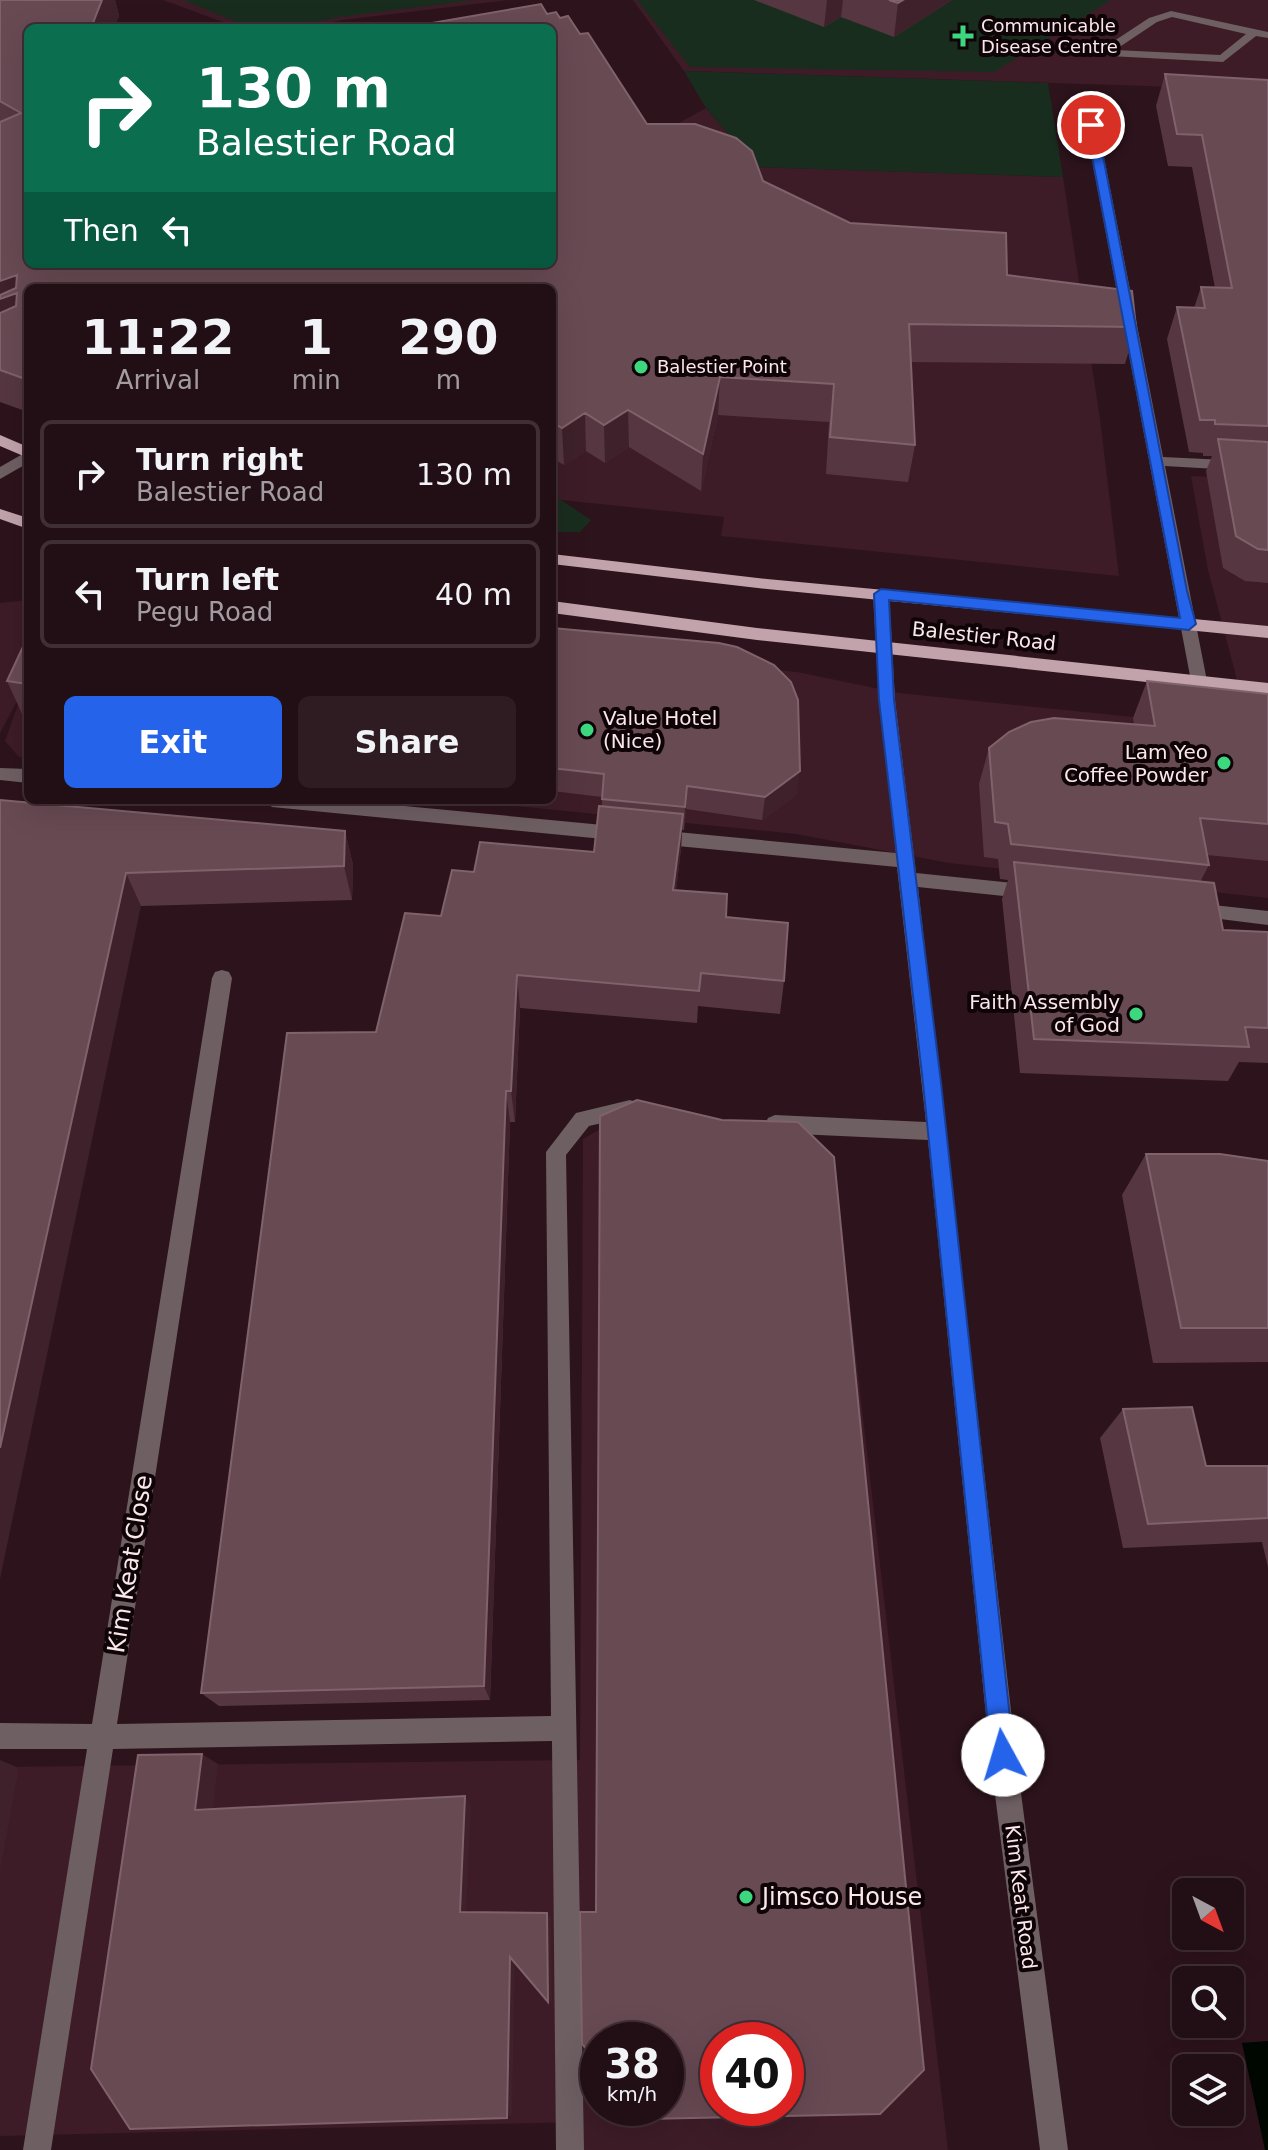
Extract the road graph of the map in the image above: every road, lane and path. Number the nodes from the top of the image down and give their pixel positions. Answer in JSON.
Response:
{"nodes":[{"id":1,"x":1253,"y":33,"type":"junction"},
{"id":2,"x":1268,"y":35,"type":"edge"},
{"id":3,"x":1087,"y":102,"type":"dead end"},
{"id":4,"x":0,"y":440,"type":"edge"},
{"id":5,"x":24,"y":452,"type":"edge"},
{"id":6,"x":24,"y":457,"type":"edge"},
{"id":7,"x":1157,"y":461,"type":"junction"},
{"id":8,"x":1268,"y":467,"type":"edge"},
{"id":9,"x":0,"y":474,"type":"edge"},
{"id":10,"x":0,"y":514,"type":"edge"},
{"id":11,"x":24,"y":523,"type":"edge"},
{"id":12,"x":556,"y":559,"type":"edge"},
{"id":13,"x":881,"y":594,"type":"junction"},
{"id":14,"x":556,"y":607,"type":"edge"},
{"id":15,"x":1189,"y":624,"type":"junction"},
{"id":16,"x":1268,"y":632,"type":"edge"},
{"id":17,"x":885,"y":647,"type":"junction"},
{"id":18,"x":1199,"y":681,"type":"junction"},
{"id":19,"x":1268,"y":689,"type":"edge"},
{"id":20,"x":0,"y":774,"type":"edge"},
{"id":21,"x":24,"y":776,"type":"edge"},
{"id":22,"x":308,"y":804,"type":"edge"},
{"id":23,"x":908,"y":870,"type":"junction"},
{"id":24,"x":1054,"y":895,"type":"edge"},
{"id":25,"x":1176,"y":908,"type":"edge"},
{"id":26,"x":1268,"y":918,"type":"edge"},
{"id":27,"x":222,"y":978,"type":"dead end"},
{"id":28,"x":650,"y":1105,"type":"edge"},
{"id":29,"x":761,"y":1124,"type":"edge"},
{"id":30,"x":935,"y":1131,"type":"junction"},
{"id":31,"x":564,"y":1728,"type":"junction"},
{"id":32,"x":0,"y":1736,"type":"edge"},
{"id":33,"x":102,"y":1738,"type":"junction"},
{"id":34,"x":37,"y":2150,"type":"edge"},
{"id":35,"x":570,"y":2150,"type":"edge"},
{"id":36,"x":1054,"y":2150,"type":"edge"}],
"edges":[{"from":1,"to":1,"type":"street"},
{"from":1,"to":2,"type":"street"},
{"from":3,"to":7,"type":"street"},
{"from":4,"to":5,"type":"main road"},
{"from":6,"to":9,"type":"street"},
{"from":7,"to":8,"type":"street"},
{"from":7,"to":15,"type":"street"},
{"from":10,"to":11,"type":"main road"},
{"from":12,"to":13,"type":"main road","name":"Balestier Road"},
{"from":13,"to":15,"type":"main road","name":"Balestier Road"},
{"from":13,"to":17,"type":"street","name":"Kim Keat Road"},
{"from":14,"to":17,"type":"main road","name":"Balestier Road"},
{"from":15,"to":16,"type":"main road","name":"Balestier Road"},
{"from":15,"to":18,"type":"street"},
{"from":17,"to":18,"type":"main road","name":"Balestier Road"},
{"from":17,"to":23,"type":"street","name":"Kim Keat Road"},
{"from":18,"to":19,"type":"main road","name":"Balestier Road"},
{"from":20,"to":21,"type":"street"},
{"from":22,"to":23,"type":"street"},
{"from":23,"to":24,"type":"street"},
{"from":23,"to":30,"type":"street","name":"Kim Keat Road"},
{"from":25,"to":26,"type":"street"},
{"from":27,"to":33,"type":"street","name":"Kim Keat Close"},
{"from":28,"to":31,"type":"street"},
{"from":29,"to":30,"type":"street"},
{"from":30,"to":36,"type":"street","name":"Kim Keat Road"},
{"from":31,"to":33,"type":"street"},
{"from":31,"to":35,"type":"street"},
{"from":32,"to":33,"type":"street"},
{"from":33,"to":34,"type":"street","name":"Kim Keat Close"}]}
